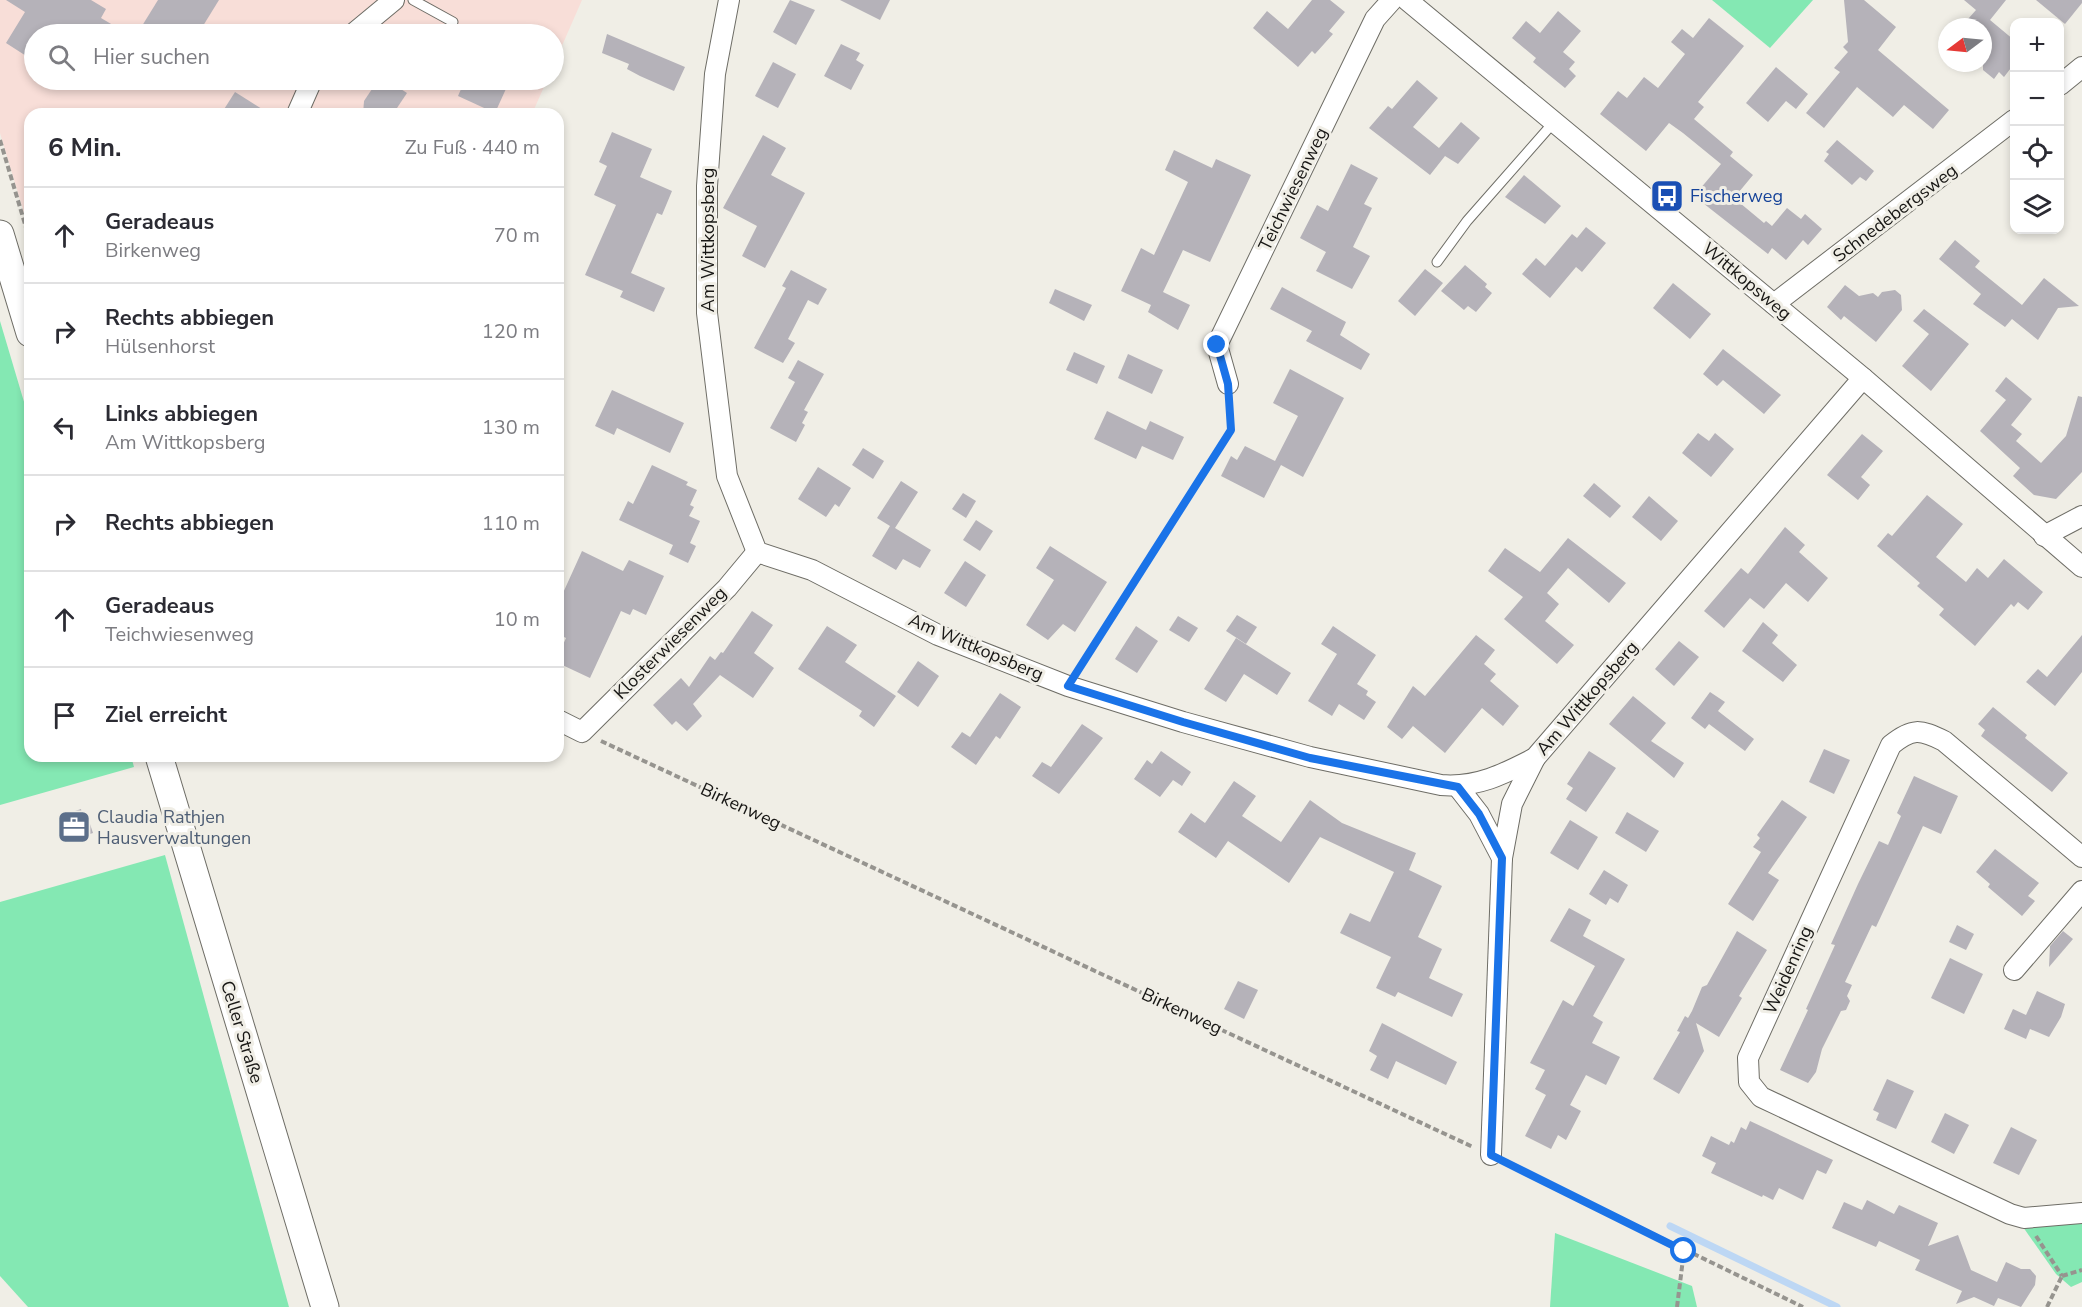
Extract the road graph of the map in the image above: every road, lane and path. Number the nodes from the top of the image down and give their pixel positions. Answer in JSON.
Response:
{"nodes":[{"id":1,"x":394,"y":0,"type":"edge"},
{"id":2,"x":413,"y":0,"type":"edge"},
{"id":3,"x":729,"y":0,"type":"edge"},
{"id":4,"x":1392,"y":0,"type":"edge"},
{"id":5,"x":1407,"y":0,"type":"edge"},
{"id":6,"x":453,"y":22,"type":"dead end"},
{"id":7,"x":365,"y":24,"type":"edge"},
{"id":8,"x":2082,"y":67,"type":"edge"},
{"id":9,"x":2064,"y":82,"type":"edge"},
{"id":10,"x":308,"y":90,"type":"edge"},
{"id":11,"x":300,"y":108,"type":"edge"},
{"id":12,"x":1554,"y":122,"type":"junction"},
{"id":13,"x":2010,"y":123,"type":"edge"},
{"id":14,"x":0,"y":140,"type":"edge"},
{"id":15,"x":24,"y":221,"type":"edge"},
{"id":16,"x":0,"y":234,"type":"edge"},
{"id":17,"x":1437,"y":262,"type":"dead end"},
{"id":18,"x":1774,"y":304,"type":"junction"},
{"id":19,"x":24,"y":313,"type":"edge"},
{"id":20,"x":1863,"y":378,"type":"junction"},
{"id":21,"x":1228,"y":384,"type":"joint"},
{"id":22,"x":2082,"y":516,"type":"edge"},
{"id":23,"x":2044,"y":536,"type":"junction"},
{"id":24,"x":757,"y":552,"type":"junction"},
{"id":25,"x":2082,"y":567,"type":"edge"},
{"id":26,"x":1068,"y":686,"type":"junction"},
{"id":27,"x":564,"y":723,"type":"edge"},
{"id":28,"x":582,"y":732,"type":"junction"},
{"id":29,"x":1535,"y":758,"type":"junction"},
{"id":30,"x":161,"y":762,"type":"edge"},
{"id":31,"x":1458,"y":787,"type":"junction"},
{"id":32,"x":2082,"y":857,"type":"edge"},
{"id":33,"x":1502,"y":858,"type":"junction"},
{"id":34,"x":2082,"y":891,"type":"edge"},
{"id":35,"x":2014,"y":970,"type":"dead end"},
{"id":36,"x":1491,"y":1155,"type":"junction"},
{"id":37,"x":2082,"y":1213,"type":"edge"},
{"id":38,"x":2024,"y":1218,"type":"junction"},
{"id":39,"x":1684,"y":1251,"type":"junction"},
{"id":40,"x":2082,"y":1270,"type":"edge"},
{"id":41,"x":2062,"y":1275,"type":"junction"},
{"id":42,"x":325,"y":1307,"type":"edge"},
{"id":43,"x":1677,"y":1307,"type":"edge"},
{"id":44,"x":1803,"y":1307,"type":"edge"},
{"id":45,"x":2047,"y":1307,"type":"edge"}],
"edges":[{"from":1,"to":7,"type":"street"},
{"from":2,"to":6,"type":"lane"},
{"from":3,"to":24,"type":"street","name":"Am Wittkopsberg"},
{"from":4,"to":21,"type":"street","name":"Teichwiesenweg"},
{"from":5,"to":12,"type":"street","name":"Wittkopsweg"},
{"from":8,"to":9,"type":"street"},
{"from":10,"to":11,"type":"street"},
{"from":12,"to":17,"type":"lane"},
{"from":12,"to":18,"type":"street","name":"Wittkopsweg"},
{"from":13,"to":18,"type":"street","name":"Schnedebergsweg"},
{"from":14,"to":15,"type":"path"},
{"from":16,"to":19,"type":"street"},
{"from":18,"to":20,"type":"street","name":"Wittkopsweg"},
{"from":20,"to":23,"type":"street","name":"Wittkopsweg"},
{"from":20,"to":29,"type":"street","name":"Am Wittkopsberg"},
{"from":21,"to":26,"type":"path"},
{"from":22,"to":23,"type":"street"},
{"from":23,"to":25,"type":"street","name":"Wittkopsweg"},
{"from":24,"to":26,"type":"street","name":"Am Wittkopsberg"},
{"from":24,"to":28,"type":"street","name":"Klosterwiesenweg"},
{"from":26,"to":31,"type":"street","name":"Am Wittkopsberg"},
{"from":27,"to":28,"type":"street"},
{"from":28,"to":36,"type":"path","name":"Birkenweg"},
{"from":29,"to":31,"type":"street","name":"Am Wittkopsberg"},
{"from":29,"to":33,"type":"street"},
{"from":30,"to":42,"type":"street","name":"Celler Straße"},
{"from":31,"to":33,"type":"street"},
{"from":32,"to":38,"type":"street","name":"Weidenring"},
{"from":33,"to":36,"type":"street"},
{"from":34,"to":35,"type":"street"},
{"from":36,"to":39,"type":"path","name":"Birkenweg"},
{"from":37,"to":38,"type":"street","name":"Weidenring"},
{"from":38,"to":41,"type":"path"},
{"from":39,"to":43,"type":"path"},
{"from":39,"to":44,"type":"path","name":"Birkenweg"},
{"from":40,"to":41,"type":"path"},
{"from":41,"to":45,"type":"path"}]}
